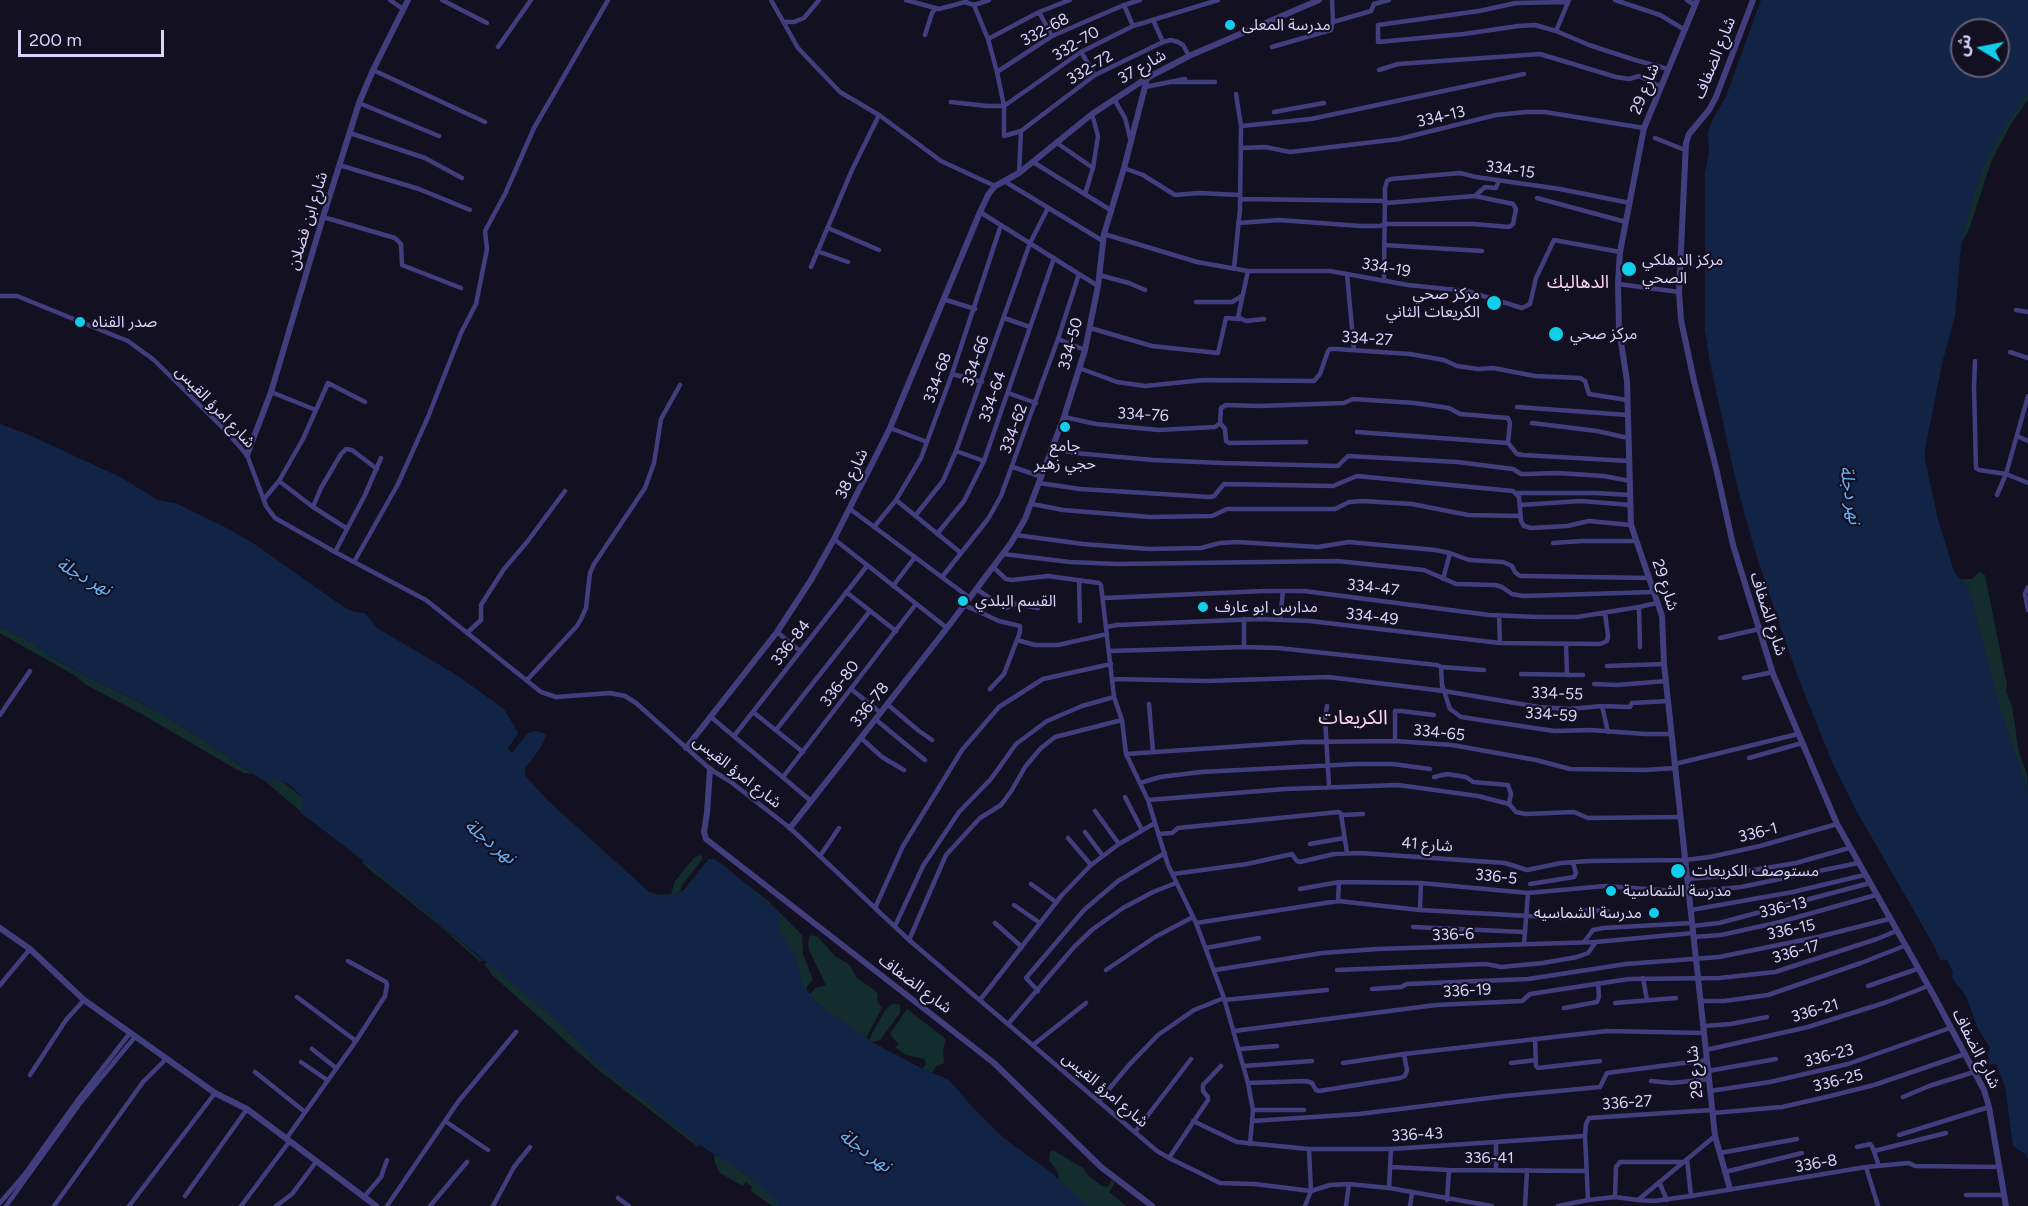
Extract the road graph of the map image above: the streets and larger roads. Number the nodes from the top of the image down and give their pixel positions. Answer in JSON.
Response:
{"nodes":[{"id":1,"x":390,"y":0,"type":"edge"},
{"id":2,"x":408,"y":0,"type":"edge"},
{"id":3,"x":442,"y":0,"type":"edge"},
{"id":4,"x":531,"y":0,"type":"edge"},
{"id":5,"x":608,"y":0,"type":"edge"},
{"id":6,"x":771,"y":0,"type":"edge"},
{"id":7,"x":819,"y":0,"type":"edge"},
{"id":8,"x":906,"y":0,"type":"edge"},
{"id":9,"x":989,"y":0,"type":"edge"},
{"id":10,"x":1070,"y":0,"type":"edge"},
{"id":11,"x":1140,"y":0,"type":"edge"},
{"id":12,"x":1218,"y":0,"type":"edge"},
{"id":13,"x":1319,"y":0,"type":"edge"},
{"id":14,"x":1332,"y":0,"type":"edge"},
{"id":15,"x":1389,"y":0,"type":"edge"},
{"id":16,"x":1615,"y":0,"type":"edge"},
{"id":17,"x":1687,"y":0,"type":"edge"},
{"id":18,"x":1753,"y":0,"type":"edge"},
{"id":19,"x":965,"y":1,"type":"edge"},
{"id":20,"x":1568,"y":1,"type":"edge"},
{"id":21,"x":1696,"y":2,"type":"edge"},
{"id":22,"x":974,"y":5,"type":"junction"},
{"id":23,"x":1124,"y":5,"type":"junction"},
{"id":24,"x":936,"y":8,"type":"junction"},
{"id":25,"x":403,"y":9,"type":"junction"},
{"id":26,"x":1039,"y":12,"type":"junction"},
{"id":27,"x":1153,"y":20,"type":"junction"},
{"id":28,"x":785,"y":22,"type":"junction"},
{"id":29,"x":1333,"y":22,"type":"junction"},
{"id":30,"x":487,"y":23,"type":"dead end"},
{"id":31,"x":1133,"y":26,"type":"junction"},
{"id":32,"x":1685,"y":30,"type":"junction"},
{"id":33,"x":1556,"y":31,"type":"junction"},
{"id":34,"x":926,"y":35,"type":"dead end"},
{"id":35,"x":1052,"y":36,"type":"junction"},
{"id":36,"x":988,"y":39,"type":"junction"},
{"id":37,"x":1163,"y":42,"type":"junction"},
{"id":38,"x":498,"y":47,"type":"dead end"},
{"id":39,"x":1272,"y":47,"type":"dead end"},
{"id":40,"x":1081,"y":52,"type":"junction"},
{"id":41,"x":1189,"y":56,"type":"junction"},
{"id":42,"x":1668,"y":69,"type":"junction"},
{"id":43,"x":373,"y":70,"type":"junction"},
{"id":44,"x":1378,"y":70,"type":"dead end"},
{"id":45,"x":997,"y":72,"type":"junction"},
{"id":46,"x":1524,"y":74,"type":"dead end"},
{"id":47,"x":1095,"y":75,"type":"junction"},
{"id":48,"x":1147,"y":78,"type":"junction"},
{"id":49,"x":1185,"y":78,"type":"dead end"},
{"id":50,"x":1173,"y":82,"type":"junction"},
{"id":51,"x":1215,"y":82,"type":"dead end"},
{"id":52,"x":1144,"y":87,"type":"junction"},
{"id":53,"x":1661,"y":87,"type":"junction"},
{"id":54,"x":1236,"y":94,"type":"dead end"},
{"id":55,"x":1114,"y":99,"type":"junction"},
{"id":56,"x":951,"y":102,"type":"dead end"},
{"id":57,"x":1324,"y":103,"type":"dead end"},
{"id":58,"x":359,"y":104,"type":"junction"},
{"id":59,"x":1004,"y":106,"type":"junction"},
{"id":60,"x":1309,"y":106,"type":"junction"},
{"id":61,"x":1274,"y":112,"type":"dead end"},
{"id":62,"x":1092,"y":114,"type":"junction"},
{"id":63,"x":879,"y":115,"type":"junction"},
{"id":64,"x":1311,"y":119,"type":"junction"},
{"id":65,"x":485,"y":122,"type":"dead end"},
{"id":66,"x":1241,"y":126,"type":"junction"},
{"id":67,"x":1644,"y":128,"type":"junction"},
{"id":68,"x":1021,"y":131,"type":"junction"},
{"id":69,"x":350,"y":133,"type":"junction"},
{"id":70,"x":439,"y":136,"type":"dead end"},
{"id":71,"x":1655,"y":138,"type":"dead end"},
{"id":72,"x":1131,"y":141,"type":"junction"},
{"id":73,"x":1057,"y":143,"type":"junction"},
{"id":74,"x":1242,"y":148,"type":"junction"},
{"id":75,"x":1685,"y":150,"type":"junction"},
{"id":76,"x":1033,"y":162,"type":"junction"},
{"id":77,"x":339,"y":165,"type":"junction"},
{"id":78,"x":1093,"y":168,"type":"junction"},
{"id":79,"x":1124,"y":168,"type":"junction"},
{"id":80,"x":1019,"y":174,"type":"junction"},
{"id":81,"x":462,"y":178,"type":"dead end"},
{"id":82,"x":1499,"y":180,"type":"junction"},
{"id":83,"x":1004,"y":181,"type":"junction"},
{"id":84,"x":994,"y":186,"type":"junction"},
{"id":85,"x":1085,"y":194,"type":"junction"},
{"id":86,"x":1475,"y":196,"type":"junction"},
{"id":87,"x":1240,"y":197,"type":"junction"},
{"id":88,"x":1537,"y":198,"type":"dead end"},
{"id":89,"x":1386,"y":202,"type":"junction"},
{"id":90,"x":1630,"y":203,"type":"junction"},
{"id":91,"x":1048,"y":208,"type":"junction"},
{"id":92,"x":470,"y":210,"type":"dead end"},
{"id":93,"x":1112,"y":211,"type":"junction"},
{"id":94,"x":980,"y":212,"type":"junction"},
{"id":95,"x":322,"y":217,"type":"junction"},
{"id":96,"x":1626,"y":222,"type":"junction"},
{"id":97,"x":1238,"y":223,"type":"junction"},
{"id":98,"x":1385,"y":224,"type":"junction"},
{"id":99,"x":1001,"y":225,"type":"junction"},
{"id":100,"x":828,"y":228,"type":"junction"},
{"id":101,"x":1104,"y":234,"type":"junction"},
{"id":102,"x":1103,"y":241,"type":"junction"},
{"id":103,"x":1030,"y":243,"type":"junction"},
{"id":104,"x":1384,"y":245,"type":"junction"},
{"id":105,"x":879,"y":250,"type":"dead end"},
{"id":106,"x":818,"y":251,"type":"junction"},
{"id":107,"x":1482,"y":251,"type":"dead end"},
{"id":108,"x":1620,"y":252,"type":"junction"},
{"id":109,"x":1054,"y":258,"type":"junction"},
{"id":110,"x":848,"y":262,"type":"dead end"},
{"id":111,"x":810,"y":267,"type":"dead end"},
{"id":112,"x":1234,"y":268,"type":"junction"},
{"id":113,"x":1248,"y":271,"type":"junction"},
{"id":114,"x":1079,"y":274,"type":"junction"},
{"id":115,"x":1347,"y":274,"type":"junction"},
{"id":116,"x":1099,"y":276,"type":"junction"},
{"id":117,"x":1384,"y":280,"type":"junction"},
{"id":118,"x":1618,"y":284,"type":"junction"},
{"id":119,"x":1098,"y":286,"type":"junction"},
{"id":120,"x":461,"y":288,"type":"dead end"},
{"id":121,"x":1145,"y":290,"type":"dead end"},
{"id":122,"x":1679,"y":291,"type":"junction"},
{"id":123,"x":0,"y":296,"type":"edge"},
{"id":124,"x":1242,"y":296,"type":"junction"},
{"id":125,"x":943,"y":299,"type":"junction"},
{"id":126,"x":1197,"y":302,"type":"dead end"},
{"id":127,"x":975,"y":309,"type":"junction"},
{"id":128,"x":2016,"y":310,"type":"dead end"},
{"id":129,"x":2028,"y":312,"type":"edge"},
{"id":130,"x":1004,"y":318,"type":"junction"},
{"id":131,"x":1240,"y":319,"type":"junction"},
{"id":132,"x":1264,"y":319,"type":"dead end"},
{"id":133,"x":1030,"y":327,"type":"junction"},
{"id":134,"x":1090,"y":328,"type":"junction"},
{"id":135,"x":1058,"y":339,"type":"junction"},
{"id":136,"x":1084,"y":350,"type":"junction"},
{"id":137,"x":1354,"y":350,"type":"junction"},
{"id":138,"x":2010,"y":352,"type":"dead end"},
{"id":139,"x":2028,"y":358,"type":"edge"},
{"id":140,"x":1975,"y":361,"type":"dead end"},
{"id":141,"x":1079,"y":368,"type":"junction"},
{"id":142,"x":952,"y":374,"type":"junction"},
{"id":143,"x":982,"y":382,"type":"junction"},
{"id":144,"x":680,"y":385,"type":"dead end"},
{"id":145,"x":271,"y":392,"type":"junction"},
{"id":146,"x":1008,"y":393,"type":"junction"},
{"id":147,"x":2028,"y":396,"type":"edge"},
{"id":148,"x":1627,"y":400,"type":"junction"},
{"id":149,"x":365,"y":402,"type":"dead end"},
{"id":150,"x":1036,"y":403,"type":"junction"},
{"id":151,"x":1517,"y":407,"type":"dead end"},
{"id":152,"x":316,"y":410,"type":"junction"},
{"id":153,"x":1628,"y":415,"type":"junction"},
{"id":154,"x":1064,"y":417,"type":"junction"},
{"id":155,"x":1220,"y":423,"type":"junction"},
{"id":156,"x":1532,"y":423,"type":"dead end"},
{"id":157,"x":890,"y":428,"type":"junction"},
{"id":158,"x":1357,"y":432,"type":"dead end"},
{"id":159,"x":2017,"y":436,"type":"junction"},
{"id":160,"x":1628,"y":438,"type":"junction"},
{"id":161,"x":2028,"y":441,"type":"edge"},
{"id":162,"x":927,"y":442,"type":"junction"},
{"id":163,"x":1306,"y":442,"type":"dead end"},
{"id":164,"x":1508,"y":443,"type":"junction"},
{"id":165,"x":1053,"y":448,"type":"junction"},
{"id":166,"x":956,"y":451,"type":"junction"},
{"id":167,"x":247,"y":455,"type":"junction"},
{"id":168,"x":381,"y":458,"type":"dead end"},
{"id":169,"x":984,"y":461,"type":"junction"},
{"id":170,"x":1629,"y":462,"type":"junction"},
{"id":171,"x":1012,"y":467,"type":"junction"},
{"id":172,"x":376,"y":470,"type":"junction"},
{"id":173,"x":2006,"y":474,"type":"junction"},
{"id":174,"x":1040,"y":480,"type":"junction"},
{"id":175,"x":1630,"y":481,"type":"junction"},
{"id":176,"x":279,"y":482,"type":"junction"},
{"id":177,"x":2028,"y":483,"type":"edge"},
{"id":178,"x":565,"y":491,"type":"dead end"},
{"id":179,"x":1517,"y":493,"type":"junction"},
{"id":180,"x":1630,"y":495,"type":"junction"},
{"id":181,"x":1997,"y":495,"type":"dead end"},
{"id":182,"x":264,"y":499,"type":"junction"},
{"id":183,"x":896,"y":500,"type":"junction"},
{"id":184,"x":1032,"y":504,"type":"junction"},
{"id":185,"x":1520,"y":505,"type":"junction"},
{"id":186,"x":1631,"y":505,"type":"junction"},
{"id":187,"x":313,"y":507,"type":"junction"},
{"id":188,"x":850,"y":509,"type":"junction"},
{"id":189,"x":915,"y":516,"type":"junction"},
{"id":190,"x":1521,"y":516,"type":"junction"},
{"id":191,"x":1631,"y":525,"type":"junction"},
{"id":192,"x":874,"y":527,"type":"junction"},
{"id":193,"x":346,"y":528,"type":"junction"},
{"id":194,"x":937,"y":534,"type":"junction"},
{"id":195,"x":1016,"y":536,"type":"junction"},
{"id":196,"x":834,"y":539,"type":"junction"},
{"id":197,"x":1637,"y":542,"type":"junction"},
{"id":198,"x":1553,"y":543,"type":"dead end"},
{"id":199,"x":335,"y":552,"type":"junction"},
{"id":200,"x":961,"y":553,"type":"junction"},
{"id":201,"x":1450,"y":553,"type":"junction"},
{"id":202,"x":1002,"y":554,"type":"junction"},
{"id":203,"x":915,"y":557,"type":"junction"},
{"id":204,"x":354,"y":562,"type":"junction"},
{"id":205,"x":867,"y":566,"type":"junction"},
{"id":206,"x":993,"y":567,"type":"junction"},
{"id":207,"x":942,"y":577,"type":"junction"},
{"id":208,"x":1649,"y":578,"type":"junction"},
{"id":209,"x":1443,"y":579,"type":"junction"},
{"id":210,"x":1079,"y":581,"type":"junction"},
{"id":211,"x":893,"y":586,"type":"junction"},
{"id":212,"x":2028,"y":587,"type":"edge"},
{"id":213,"x":976,"y":589,"type":"junction"},
{"id":214,"x":1283,"y":591,"type":"junction"},
{"id":215,"x":846,"y":592,"type":"junction"},
{"id":216,"x":1654,"y":592,"type":"junction"},
{"id":217,"x":970,"y":598,"type":"junction"},
{"id":218,"x":1104,"y":598,"type":"junction"},
{"id":219,"x":1658,"y":603,"type":"junction"},
{"id":220,"x":916,"y":604,"type":"junction"},
{"id":221,"x":964,"y":605,"type":"junction"},
{"id":222,"x":1639,"y":607,"type":"junction"},
{"id":223,"x":1038,"y":608,"type":"dead end"},
{"id":224,"x":2028,"y":610,"type":"edge"},
{"id":225,"x":870,"y":611,"type":"junction"},
{"id":226,"x":1605,"y":613,"type":"junction"},
{"id":227,"x":1499,"y":615,"type":"junction"},
{"id":228,"x":1244,"y":619,"type":"junction"},
{"id":229,"x":1280,"y":620,"type":"junction"},
{"id":230,"x":1080,"y":621,"type":"dead end"},
{"id":231,"x":1106,"y":627,"type":"junction"},
{"id":232,"x":947,"y":628,"type":"junction"},
{"id":233,"x":1759,"y":629,"type":"junction"},
{"id":234,"x":896,"y":631,"type":"junction"},
{"id":235,"x":777,"y":632,"type":"junction"},
{"id":236,"x":468,"y":633,"type":"junction"},
{"id":237,"x":1107,"y":634,"type":"junction"},
{"id":238,"x":1720,"y":638,"type":"dead end"},
{"id":239,"x":1017,"y":640,"type":"junction"},
{"id":240,"x":1500,"y":643,"type":"junction"},
{"id":241,"x":1566,"y":644,"type":"junction"},
{"id":242,"x":1244,"y":647,"type":"junction"},
{"id":243,"x":1640,"y":647,"type":"dead end"},
{"id":244,"x":800,"y":651,"type":"junction"},
{"id":245,"x":1109,"y":651,"type":"junction"},
{"id":246,"x":1111,"y":664,"type":"junction"},
{"id":247,"x":1664,"y":664,"type":"junction"},
{"id":248,"x":1607,"y":666,"type":"dead end"},
{"id":249,"x":1441,"y":667,"type":"junction"},
{"id":250,"x":1484,"y":670,"type":"dead end"},
{"id":251,"x":30,"y":671,"type":"dead end"},
{"id":252,"x":1773,"y":672,"type":"junction"},
{"id":253,"x":1521,"y":674,"type":"dead end"},
{"id":254,"x":1567,"y":675,"type":"junction"},
{"id":255,"x":1583,"y":675,"type":"dead end"},
{"id":256,"x":1744,"y":678,"type":"dead end"},
{"id":257,"x":1112,"y":679,"type":"junction"},
{"id":258,"x":527,"y":680,"type":"junction"},
{"id":259,"x":1666,"y":681,"type":"junction"},
{"id":260,"x":1594,"y":684,"type":"dead end"},
{"id":261,"x":851,"y":689,"type":"junction"},
{"id":262,"x":990,"y":689,"type":"dead end"},
{"id":263,"x":1444,"y":691,"type":"junction"},
{"id":264,"x":1114,"y":697,"type":"junction"},
{"id":265,"x":1668,"y":701,"type":"junction"},
{"id":266,"x":887,"y":704,"type":"junction"},
{"id":267,"x":1149,"y":704,"type":"dead end"},
{"id":268,"x":1327,"y":706,"type":"dead end"},
{"id":269,"x":1602,"y":706,"type":"junction"},
{"id":270,"x":753,"y":712,"type":"junction"},
{"id":271,"x":881,"y":713,"type":"junction"},
{"id":272,"x":0,"y":715,"type":"edge"},
{"id":273,"x":1434,"y":716,"type":"dead end"},
{"id":274,"x":711,"y":717,"type":"junction"},
{"id":275,"x":875,"y":719,"type":"junction"},
{"id":276,"x":1122,"y":720,"type":"junction"},
{"id":277,"x":776,"y":730,"type":"junction"},
{"id":278,"x":1608,"y":732,"type":"junction"},
{"id":279,"x":1671,"y":734,"type":"junction"},
{"id":280,"x":1798,"y":734,"type":"junction"},
{"id":281,"x":734,"y":736,"type":"junction"},
{"id":282,"x":861,"y":738,"type":"junction"},
{"id":283,"x":932,"y":740,"type":"dead end"},
{"id":284,"x":1395,"y":741,"type":"junction"},
{"id":285,"x":1326,"y":742,"type":"junction"},
{"id":286,"x":1802,"y":742,"type":"junction"},
{"id":287,"x":686,"y":748,"type":"junction"},
{"id":288,"x":803,"y":752,"type":"junction"},
{"id":289,"x":1153,"y":752,"type":"junction"},
{"id":290,"x":1126,"y":754,"type":"junction"},
{"id":291,"x":1749,"y":758,"type":"dead end"},
{"id":292,"x":925,"y":760,"type":"dead end"},
{"id":293,"x":1327,"y":765,"type":"junction"},
{"id":294,"x":1675,"y":766,"type":"junction"},
{"id":295,"x":710,"y":769,"type":"junction"},
{"id":296,"x":1430,"y":769,"type":"dead end"},
{"id":297,"x":904,"y":770,"type":"dead end"},
{"id":298,"x":783,"y":777,"type":"junction"},
{"id":299,"x":1434,"y":777,"type":"dead end"},
{"id":300,"x":1140,"y":783,"type":"junction"},
{"id":301,"x":1329,"y":786,"type":"junction"},
{"id":302,"x":1125,"y":797,"type":"dead end"},
{"id":303,"x":1148,"y":800,"type":"junction"},
{"id":304,"x":812,"y":801,"type":"junction"},
{"id":305,"x":1509,"y":804,"type":"junction"},
{"id":306,"x":1095,"y":811,"type":"dead end"},
{"id":307,"x":1341,"y":814,"type":"junction"},
{"id":308,"x":1363,"y":814,"type":"dead end"},
{"id":309,"x":1680,"y":817,"type":"junction"},
{"id":310,"x":1155,"y":823,"type":"junction"},
{"id":311,"x":1837,"y":824,"type":"junction"},
{"id":312,"x":790,"y":828,"type":"junction"},
{"id":313,"x":839,"y":828,"type":"dead end"},
{"id":314,"x":1142,"y":830,"type":"junction"},
{"id":315,"x":1085,"y":832,"type":"dead end"},
{"id":316,"x":1158,"y":834,"type":"junction"},
{"id":317,"x":1068,"y":838,"type":"dead end"},
{"id":318,"x":1344,"y":838,"type":"junction"},
{"id":319,"x":1119,"y":844,"type":"junction"},
{"id":320,"x":1310,"y":844,"type":"dead end"},
{"id":321,"x":1849,"y":848,"type":"junction"},
{"id":322,"x":1165,"y":853,"type":"junction"},
{"id":323,"x":1347,"y":853,"type":"junction"},
{"id":324,"x":820,"y":856,"type":"junction"},
{"id":325,"x":1103,"y":856,"type":"junction"},
{"id":326,"x":1685,"y":860,"type":"junction"},
{"id":327,"x":1573,"y":863,"type":"junction"},
{"id":328,"x":1858,"y":863,"type":"junction"},
{"id":329,"x":1090,"y":865,"type":"junction"},
{"id":330,"x":1173,"y":874,"type":"junction"},
{"id":331,"x":1864,"y":874,"type":"junction"},
{"id":332,"x":1687,"y":879,"type":"junction"},
{"id":333,"x":1340,"y":882,"type":"junction"},
{"id":334,"x":1176,"y":883,"type":"junction"},
{"id":335,"x":1421,"y":883,"type":"junction"},
{"id":336,"x":1870,"y":883,"type":"junction"},
{"id":337,"x":1031,"y":884,"type":"dead end"},
{"id":338,"x":1530,"y":884,"type":"dead end"},
{"id":339,"x":1300,"y":889,"type":"dead end"},
{"id":340,"x":1689,"y":892,"type":"junction"},
{"id":341,"x":1528,"y":893,"type":"junction"},
{"id":342,"x":1876,"y":895,"type":"junction"},
{"id":343,"x":1338,"y":901,"type":"junction"},
{"id":344,"x":1056,"y":902,"type":"junction"},
{"id":345,"x":1014,"y":905,"type":"dead end"},
{"id":346,"x":875,"y":908,"type":"junction"},
{"id":347,"x":1420,"y":910,"type":"junction"},
{"id":348,"x":1691,"y":910,"type":"junction"},
{"id":349,"x":1608,"y":911,"type":"dead end"},
{"id":350,"x":1526,"y":915,"type":"junction"},
{"id":351,"x":1193,"y":917,"type":"junction"},
{"id":352,"x":1889,"y":919,"type":"junction"},
{"id":353,"x":995,"y":923,"type":"dead end"},
{"id":354,"x":1040,"y":923,"type":"junction"},
{"id":355,"x":1196,"y":923,"type":"junction"},
{"id":356,"x":895,"y":926,"type":"junction"},
{"id":357,"x":1413,"y":927,"type":"dead end"},
{"id":358,"x":0,"y":928,"type":"edge"},
{"id":359,"x":1693,"y":930,"type":"junction"},
{"id":360,"x":1896,"y":931,"type":"junction"},
{"id":361,"x":1524,"y":932,"type":"junction"},
{"id":362,"x":1259,"y":938,"type":"dead end"},
{"id":363,"x":909,"y":940,"type":"junction"},
{"id":364,"x":1584,"y":942,"type":"junction"},
{"id":365,"x":1596,"y":942,"type":"junction"},
{"id":366,"x":1524,"y":944,"type":"junction"},
{"id":367,"x":1904,"y":946,"type":"junction"},
{"id":368,"x":1022,"y":947,"type":"junction"},
{"id":369,"x":1206,"y":948,"type":"junction"},
{"id":370,"x":30,"y":949,"type":"junction"},
{"id":371,"x":1696,"y":958,"type":"junction"},
{"id":372,"x":348,"y":961,"type":"dead end"},
{"id":373,"x":1917,"y":969,"type":"junction"},
{"id":374,"x":1106,"y":970,"type":"dead end"},
{"id":375,"x":1215,"y":970,"type":"junction"},
{"id":376,"x":1337,"y":970,"type":"dead end"},
{"id":377,"x":1698,"y":977,"type":"junction"},
{"id":378,"x":1643,"y":978,"type":"junction"},
{"id":379,"x":1528,"y":979,"type":"junction"},
{"id":380,"x":1598,"y":983,"type":"junction"},
{"id":381,"x":0,"y":986,"type":"edge"},
{"id":382,"x":1868,"y":986,"type":"dead end"},
{"id":383,"x":1928,"y":986,"type":"junction"},
{"id":384,"x":1372,"y":989,"type":"dead end"},
{"id":385,"x":1327,"y":990,"type":"dead end"},
{"id":386,"x":1038,"y":991,"type":"junction"},
{"id":387,"x":1530,"y":994,"type":"junction"},
{"id":388,"x":297,"y":997,"type":"dead end"},
{"id":389,"x":1676,"y":998,"type":"dead end"},
{"id":390,"x":1224,"y":999,"type":"junction"},
{"id":391,"x":84,"y":1000,"type":"junction"},
{"id":392,"x":980,"y":1000,"type":"junction"},
{"id":393,"x":1647,"y":1000,"type":"junction"},
{"id":394,"x":1701,"y":1001,"type":"junction"},
{"id":395,"x":1086,"y":1003,"type":"dead end"},
{"id":396,"x":1614,"y":1003,"type":"dead end"},
{"id":397,"x":1563,"y":1008,"type":"dead end"},
{"id":398,"x":1767,"y":1017,"type":"dead end"},
{"id":399,"x":1008,"y":1024,"type":"junction"},
{"id":400,"x":1950,"y":1028,"type":"junction"},
{"id":401,"x":1704,"y":1030,"type":"junction"},
{"id":402,"x":1234,"y":1031,"type":"junction"},
{"id":403,"x":516,"y":1032,"type":"dead end"},
{"id":404,"x":133,"y":1035,"type":"junction"},
{"id":405,"x":1535,"y":1039,"type":"junction"},
{"id":406,"x":356,"y":1041,"type":"junction"},
{"id":407,"x":1033,"y":1045,"type":"junction"},
{"id":408,"x":1278,"y":1046,"type":"dead end"},
{"id":409,"x":312,"y":1049,"type":"dead end"},
{"id":410,"x":1239,"y":1049,"type":"junction"},
{"id":411,"x":1706,"y":1050,"type":"junction"},
{"id":412,"x":1404,"y":1054,"type":"junction"},
{"id":413,"x":1965,"y":1054,"type":"junction"},
{"id":414,"x":166,"y":1059,"type":"junction"},
{"id":415,"x":1191,"y":1059,"type":"dead end"},
{"id":416,"x":1776,"y":1059,"type":"dead end"},
{"id":417,"x":1312,"y":1060,"type":"dead end"},
{"id":418,"x":1536,"y":1060,"type":"junction"},
{"id":419,"x":1707,"y":1060,"type":"junction"},
{"id":420,"x":1600,"y":1061,"type":"dead end"},
{"id":421,"x":301,"y":1062,"type":"dead end"},
{"id":422,"x":1343,"y":1063,"type":"dead end"},
{"id":423,"x":1511,"y":1063,"type":"dead end"},
{"id":424,"x":1221,"y":1066,"type":"dead end"},
{"id":425,"x":1245,"y":1066,"type":"junction"},
{"id":426,"x":336,"y":1068,"type":"junction"},
{"id":427,"x":1708,"y":1071,"type":"junction"},
{"id":428,"x":255,"y":1072,"type":"dead end"},
{"id":429,"x":1974,"y":1072,"type":"junction"},
{"id":430,"x":30,"y":1075,"type":"dead end"},
{"id":431,"x":1708,"y":1079,"type":"junction"},
{"id":432,"x":327,"y":1080,"type":"junction"},
{"id":433,"x":1651,"y":1081,"type":"dead end"},
{"id":434,"x":1248,"y":1083,"type":"junction"},
{"id":435,"x":1710,"y":1091,"type":"junction"},
{"id":436,"x":215,"y":1092,"type":"junction"},
{"id":437,"x":1903,"y":1096,"type":"dead end"},
{"id":438,"x":1099,"y":1101,"type":"junction"},
{"id":439,"x":1989,"y":1107,"type":"junction"},
{"id":440,"x":247,"y":1108,"type":"junction"},
{"id":441,"x":1253,"y":1110,"type":"junction"},
{"id":442,"x":1304,"y":1110,"type":"dead end"},
{"id":443,"x":1713,"y":1111,"type":"junction"},
{"id":444,"x":305,"y":1112,"type":"junction"},
{"id":445,"x":445,"y":1121,"type":"junction"},
{"id":446,"x":1193,"y":1121,"type":"junction"},
{"id":447,"x":1252,"y":1122,"type":"junction"},
{"id":448,"x":1135,"y":1132,"type":"junction"},
{"id":449,"x":1946,"y":1133,"type":"dead end"},
{"id":450,"x":1899,"y":1135,"type":"dead end"},
{"id":451,"x":1585,"y":1136,"type":"junction"},
{"id":452,"x":1715,"y":1136,"type":"junction"},
{"id":453,"x":1797,"y":1139,"type":"dead end"},
{"id":454,"x":287,"y":1141,"type":"junction"},
{"id":455,"x":1496,"y":1143,"type":"junction"},
{"id":456,"x":1250,"y":1144,"type":"junction"},
{"id":457,"x":530,"y":1147,"type":"dead end"},
{"id":458,"x":1857,"y":1147,"type":"dead end"},
{"id":459,"x":1308,"y":1149,"type":"junction"},
{"id":460,"x":1391,"y":1149,"type":"junction"},
{"id":461,"x":488,"y":1150,"type":"dead end"},
{"id":462,"x":1874,"y":1151,"type":"junction"},
{"id":463,"x":1720,"y":1153,"type":"junction"},
{"id":464,"x":1802,"y":1153,"type":"dead end"},
{"id":465,"x":1169,"y":1158,"type":"junction"},
{"id":466,"x":387,"y":1160,"type":"dead end"},
{"id":467,"x":1685,"y":1161,"type":"junction"},
{"id":468,"x":316,"y":1162,"type":"junction"},
{"id":469,"x":467,"y":1162,"type":"dead end"},
{"id":470,"x":1879,"y":1166,"type":"junction"},
{"id":471,"x":1391,"y":1167,"type":"junction"},
{"id":472,"x":1866,"y":1167,"type":"junction"},
{"id":473,"x":1999,"y":1167,"type":"junction"},
{"id":474,"x":1496,"y":1169,"type":"junction"},
{"id":475,"x":1449,"y":1170,"type":"junction"},
{"id":476,"x":1527,"y":1170,"type":"junction"},
{"id":477,"x":1586,"y":1171,"type":"junction"},
{"id":478,"x":1725,"y":1172,"type":"junction"},
{"id":479,"x":1659,"y":1182,"type":"junction"},
{"id":480,"x":1348,"y":1184,"type":"junction"},
{"id":481,"x":1389,"y":1188,"type":"junction"},
{"id":482,"x":1730,"y":1189,"type":"junction"},
{"id":483,"x":1311,"y":1191,"type":"junction"},
{"id":484,"x":1412,"y":1193,"type":"junction"},
{"id":485,"x":2004,"y":1195,"type":"junction"},
{"id":486,"x":185,"y":1196,"type":"dead end"},
{"id":487,"x":1691,"y":1196,"type":"junction"},
{"id":488,"x":1966,"y":1196,"type":"dead end"},
{"id":489,"x":364,"y":1197,"type":"junction"},
{"id":490,"x":1615,"y":1197,"type":"junction"},
{"id":491,"x":618,"y":1198,"type":"dead end"},
{"id":492,"x":1601,"y":1198,"type":"junction"},
{"id":493,"x":1447,"y":1200,"type":"junction"},
{"id":494,"x":1588,"y":1200,"type":"junction"},
{"id":495,"x":1638,"y":1200,"type":"junction"},
{"id":496,"x":1667,"y":1200,"type":"junction"},
{"id":497,"x":0,"y":1203,"type":"edge"},
{"id":498,"x":6,"y":1206,"type":"edge"},
{"id":499,"x":54,"y":1206,"type":"edge"},
{"id":500,"x":129,"y":1206,"type":"edge"},
{"id":501,"x":241,"y":1206,"type":"edge"},
{"id":502,"x":276,"y":1206,"type":"edge"},
{"id":503,"x":376,"y":1206,"type":"edge"},
{"id":504,"x":387,"y":1206,"type":"edge"},
{"id":505,"x":430,"y":1206,"type":"edge"},
{"id":506,"x":493,"y":1206,"type":"edge"},
{"id":507,"x":628,"y":1206,"type":"edge"},
{"id":508,"x":1152,"y":1206,"type":"edge"},
{"id":509,"x":1305,"y":1206,"type":"edge"},
{"id":510,"x":1346,"y":1206,"type":"edge"},
{"id":511,"x":1410,"y":1206,"type":"edge"},
{"id":512,"x":1492,"y":1206,"type":"edge"},
{"id":513,"x":1525,"y":1206,"type":"edge"},
{"id":514,"x":1558,"y":1206,"type":"edge"},
{"id":515,"x":1603,"y":1206,"type":"edge"},
{"id":516,"x":1878,"y":1206,"type":"edge"},
{"id":517,"x":2006,"y":1206,"type":"edge"}],
"edges":[{"from":1,"to":25,"type":"street"},
{"from":2,"to":25,"type":"street","name":"شارع ابن فضلان"},
{"from":3,"to":30,"type":"street"},
{"from":4,"to":38,"type":"street"},
{"from":5,"to":204,"type":"street"},
{"from":6,"to":28,"type":"street"},
{"from":7,"to":28,"type":"street"},
{"from":8,"to":24,"type":"street"},
{"from":9,"to":22,"type":"street"},
{"from":10,"to":26,"type":"street"},
{"from":11,"to":23,"type":"street","name":"332-68"},
{"from":12,"to":27,"type":"street","name":"332-70"},
{"from":13,"to":41,"type":"street","name":"شارع 37"},
{"from":14,"to":29,"type":"street"},
{"from":15,"to":29,"type":"street"},
{"from":16,"to":32,"type":"street"},
{"from":17,"to":21,"type":"street"},
{"from":18,"to":75,"type":"street","name":"شارع الضفاف"},
{"from":19,"to":22,"type":"street"},
{"from":19,"to":24,"type":"street"},
{"from":20,"to":33,"type":"street"},
{"from":20,"to":33,"type":"street"},
{"from":21,"to":32,"type":"street","name":"شارع 29"},
{"from":22,"to":36,"type":"street"},
{"from":23,"to":31,"type":"street"},
{"from":23,"to":35,"type":"street","name":"332-68"},
{"from":24,"to":34,"type":"street"},
{"from":25,"to":43,"type":"street","name":"شارع ابن فضلان"},
{"from":26,"to":35,"type":"street"},
{"from":26,"to":36,"type":"street"},
{"from":27,"to":31,"type":"street","name":"332-70"},
{"from":27,"to":37,"type":"street"},
{"from":28,"to":63,"type":"street"},
{"from":29,"to":39,"type":"street"},
{"from":31,"to":40,"type":"street","name":"332-70"},
{"from":32,"to":42,"type":"street","name":"شارع 29"},
{"from":33,"to":42,"type":"street"},
{"from":35,"to":45,"type":"street","name":"332-68"},
{"from":36,"to":45,"type":"street"},
{"from":37,"to":41,"type":"street"},
{"from":37,"to":47,"type":"street","name":"332-72"},
{"from":40,"to":47,"type":"street"},
{"from":40,"to":59,"type":"street","name":"332-70"},
{"from":41,"to":48,"type":"street","name":"شارع 37"},
{"from":42,"to":53,"type":"street","name":"شارع 29"},
{"from":43,"to":58,"type":"street","name":"شارع ابن فضلان"},
{"from":43,"to":65,"type":"street"},
{"from":44,"to":53,"type":"street"},
{"from":45,"to":59,"type":"street"},
{"from":46,"to":64,"type":"street"},
{"from":47,"to":68,"type":"street","name":"332-72"},
{"from":48,"to":52,"type":"street","name":"334-50"},
{"from":48,"to":55,"type":"street","name":"شارع 37"},
{"from":49,"to":50,"type":"street"},
{"from":50,"to":51,"type":"street"},
{"from":50,"to":52,"type":"street"},
{"from":52,"to":72,"type":"street","name":"334-50"},
{"from":53,"to":67,"type":"street","name":"شارع 29"},
{"from":54,"to":66,"type":"street"},
{"from":55,"to":62,"type":"street","name":"شارع 37"},
{"from":55,"to":72,"type":"street"},
{"from":56,"to":59,"type":"street"},
{"from":57,"to":60,"type":"street"},
{"from":58,"to":69,"type":"street","name":"شارع ابن فضلان"},
{"from":58,"to":70,"type":"street"},
{"from":59,"to":68,"type":"street","name":"332-72"},
{"from":60,"to":61,"type":"street"},
{"from":60,"to":64,"type":"street"},
{"from":62,"to":73,"type":"street","name":"شارع 37"},
{"from":62,"to":78,"type":"street"},
{"from":63,"to":84,"type":"street"},
{"from":63,"to":100,"type":"street"},
{"from":64,"to":66,"type":"street"},
{"from":66,"to":74,"type":"street"},
{"from":67,"to":74,"type":"street","name":"334-13"},
{"from":67,"to":90,"type":"street","name":"شارع 29"},
{"from":68,"to":80,"type":"street"},
{"from":69,"to":77,"type":"street","name":"شارع ابن فضلان"},
{"from":69,"to":81,"type":"street"},
{"from":71,"to":75,"type":"street"},
{"from":72,"to":79,"type":"street","name":"334-50"},
{"from":73,"to":76,"type":"street","name":"شارع 37"},
{"from":73,"to":78,"type":"street"},
{"from":74,"to":87,"type":"street"},
{"from":75,"to":122,"type":"street","name":"شارع الضفاف"},
{"from":76,"to":80,"type":"street","name":"شارع 37"},
{"from":76,"to":85,"type":"street"},
{"from":77,"to":92,"type":"street"},
{"from":77,"to":95,"type":"street","name":"شارع ابن فضلان"},
{"from":78,"to":85,"type":"street"},
{"from":79,"to":87,"type":"street"},
{"from":79,"to":93,"type":"street","name":"334-50"},
{"from":80,"to":83,"type":"street","name":"شارع 37"},
{"from":82,"to":86,"type":"street"},
{"from":82,"to":89,"type":"street","name":"334-15"},
{"from":82,"to":90,"type":"street","name":"334-15"},
{"from":83,"to":84,"type":"street","name":"شارع 37"},
{"from":83,"to":91,"type":"street"},
{"from":84,"to":94,"type":"street","name":"شارع 38"},
{"from":85,"to":93,"type":"street"},
{"from":86,"to":89,"type":"street"},
{"from":86,"to":98,"type":"street"},
{"from":87,"to":89,"type":"street"},
{"from":87,"to":97,"type":"street"},
{"from":88,"to":96,"type":"street"},
{"from":89,"to":98,"type":"street"},
{"from":90,"to":96,"type":"street","name":"شارع 29"},
{"from":91,"to":102,"type":"street"},
{"from":91,"to":103,"type":"street","name":"334-66"},
{"from":93,"to":101,"type":"street","name":"334-50"},
{"from":94,"to":99,"type":"street"},
{"from":94,"to":125,"type":"street","name":"شارع 38"},
{"from":95,"to":120,"type":"street"},
{"from":95,"to":145,"type":"street","name":"شارع ابن فضلان"},
{"from":96,"to":108,"type":"street","name":"شارع 29"},
{"from":97,"to":98,"type":"street"},
{"from":97,"to":112,"type":"street"},
{"from":98,"to":104,"type":"street"},
{"from":99,"to":103,"type":"street"},
{"from":99,"to":127,"type":"street","name":"334-68"},
{"from":100,"to":105,"type":"street"},
{"from":100,"to":106,"type":"street"},
{"from":101,"to":102,"type":"street","name":"334-50"},
{"from":101,"to":112,"type":"street","name":"334-19"},
{"from":102,"to":116,"type":"street","name":"334-50"},
{"from":103,"to":109,"type":"street"},
{"from":103,"to":130,"type":"street","name":"334-66"},
{"from":104,"to":107,"type":"street"},
{"from":104,"to":117,"type":"street"},
{"from":106,"to":110,"type":"street"},
{"from":106,"to":111,"type":"street"},
{"from":108,"to":117,"type":"street","name":"334-19"},
{"from":108,"to":118,"type":"street","name":"شارع 29"},
{"from":109,"to":114,"type":"street"},
{"from":109,"to":133,"type":"street","name":"334-64"},
{"from":112,"to":113,"type":"street","name":"334-19"},
{"from":113,"to":115,"type":"street","name":"334-19"},
{"from":113,"to":124,"type":"street"},
{"from":114,"to":119,"type":"street"},
{"from":114,"to":135,"type":"street","name":"334-62"},
{"from":115,"to":117,"type":"street","name":"334-19"},
{"from":115,"to":137,"type":"street"},
{"from":116,"to":119,"type":"street","name":"334-50"},
{"from":116,"to":121,"type":"street"},
{"from":118,"to":122,"type":"street"},
{"from":118,"to":148,"type":"street","name":"شارع 29"},
{"from":119,"to":134,"type":"street","name":"334-50"},
{"from":122,"to":233,"type":"street","name":"شارع الضفاف"},
{"from":123,"to":167,"type":"street","name":"شارع امرؤ القيس"},
{"from":124,"to":126,"type":"street"},
{"from":124,"to":131,"type":"street"},
{"from":125,"to":127,"type":"street"},
{"from":125,"to":157,"type":"street","name":"شارع 38"},
{"from":127,"to":142,"type":"street","name":"334-68"},
{"from":128,"to":129,"type":"street"},
{"from":130,"to":133,"type":"street"},
{"from":130,"to":143,"type":"street","name":"334-66"},
{"from":131,"to":132,"type":"street"},
{"from":131,"to":134,"type":"street"},
{"from":133,"to":146,"type":"street","name":"334-64"},
{"from":134,"to":136,"type":"street","name":"334-50"},
{"from":135,"to":136,"type":"street"},
{"from":135,"to":150,"type":"street","name":"334-62"},
{"from":136,"to":141,"type":"street","name":"334-50"},
{"from":137,"to":141,"type":"street","name":"334-27"},
{"from":137,"to":148,"type":"street","name":"334-27"},
{"from":138,"to":139,"type":"street"},
{"from":140,"to":173,"type":"street"},
{"from":141,"to":154,"type":"street","name":"334-50"},
{"from":142,"to":143,"type":"street"},
{"from":142,"to":162,"type":"street","name":"334-68"},
{"from":143,"to":166,"type":"street","name":"334-66"},
{"from":144,"to":258,"type":"street"},
{"from":145,"to":152,"type":"street"},
{"from":145,"to":167,"type":"street","name":"شارع ابن فضلان"},
{"from":146,"to":150,"type":"street"},
{"from":146,"to":169,"type":"street","name":"334-64"},
{"from":147,"to":159,"type":"street"},
{"from":148,"to":153,"type":"street","name":"شارع 29"},
{"from":149,"to":152,"type":"street"},
{"from":150,"to":171,"type":"street","name":"334-62"},
{"from":151,"to":153,"type":"street"},
{"from":152,"to":176,"type":"street"},
{"from":153,"to":160,"type":"street","name":"شارع 29"},
{"from":154,"to":155,"type":"street","name":"334-76"},
{"from":154,"to":165,"type":"street","name":"334-50"},
{"from":155,"to":163,"type":"street"},
{"from":155,"to":164,"type":"street"},
{"from":156,"to":160,"type":"street"},
{"from":157,"to":162,"type":"street"},
{"from":157,"to":188,"type":"street","name":"شارع 38"},
{"from":158,"to":164,"type":"street"},
{"from":159,"to":161,"type":"street"},
{"from":159,"to":173,"type":"street"},
{"from":160,"to":170,"type":"street","name":"شارع 29"},
{"from":162,"to":183,"type":"street","name":"334-68"},
{"from":164,"to":170,"type":"street"},
{"from":165,"to":174,"type":"street","name":"334-50"},
{"from":165,"to":175,"type":"street"},
{"from":166,"to":169,"type":"street"},
{"from":166,"to":189,"type":"street","name":"334-66"},
{"from":167,"to":182,"type":"street","name":"شارع امرؤ القيس"},
{"from":168,"to":172,"type":"street"},
{"from":169,"to":194,"type":"street","name":"334-64"},
{"from":170,"to":175,"type":"street","name":"شارع 29"},
{"from":171,"to":174,"type":"street"},
{"from":171,"to":200,"type":"street","name":"334-62"},
{"from":172,"to":187,"type":"street"},
{"from":172,"to":193,"type":"street"},
{"from":173,"to":177,"type":"street"},
{"from":173,"to":181,"type":"street"},
{"from":174,"to":179,"type":"street"},
{"from":174,"to":184,"type":"street","name":"334-50"},
{"from":175,"to":180,"type":"street","name":"شارع 29"},
{"from":176,"to":182,"type":"street"},
{"from":176,"to":187,"type":"street"},
{"from":178,"to":236,"type":"street"},
{"from":179,"to":180,"type":"street"},
{"from":179,"to":185,"type":"street"},
{"from":180,"to":186,"type":"street","name":"شارع 29"},
{"from":182,"to":199,"type":"street","name":"شارع امرؤ القيس"},
{"from":183,"to":189,"type":"street"},
{"from":183,"to":192,"type":"street","name":"334-68"},
{"from":184,"to":190,"type":"street"},
{"from":184,"to":195,"type":"street","name":"334-50"},
{"from":185,"to":186,"type":"street"},
{"from":185,"to":190,"type":"street"},
{"from":186,"to":191,"type":"street","name":"شارع 29"},
{"from":187,"to":193,"type":"street"},
{"from":188,"to":192,"type":"street"},
{"from":188,"to":196,"type":"street","name":"شارع 38"},
{"from":189,"to":194,"type":"street"},
{"from":190,"to":191,"type":"street"},
{"from":191,"to":197,"type":"street","name":"شارع 29"},
{"from":192,"to":203,"type":"street"},
{"from":193,"to":199,"type":"street"},
{"from":194,"to":200,"type":"street"},
{"from":195,"to":201,"type":"street"},
{"from":195,"to":202,"type":"street","name":"334-50"},
{"from":196,"to":205,"type":"street"},
{"from":196,"to":235,"type":"street","name":"شارع 38"},
{"from":197,"to":198,"type":"street"},
{"from":197,"to":208,"type":"street","name":"شارع 29"},
{"from":199,"to":204,"type":"street","name":"شارع امرؤ القيس"},
{"from":200,"to":207,"type":"street","name":"334-62"},
{"from":201,"to":208,"type":"street"},
{"from":201,"to":209,"type":"street"},
{"from":202,"to":206,"type":"street","name":"334-50"},
{"from":202,"to":209,"type":"street"},
{"from":203,"to":207,"type":"street"},
{"from":203,"to":211,"type":"street"},
{"from":204,"to":236,"type":"street","name":"شارع امرؤ القيس"},
{"from":205,"to":211,"type":"street"},
{"from":205,"to":215,"type":"street","name":"336-84"},
{"from":206,"to":210,"type":"street"},
{"from":206,"to":213,"type":"street","name":"334-50"},
{"from":207,"to":217,"type":"street"},
{"from":208,"to":216,"type":"street","name":"شارع 29"},
{"from":209,"to":216,"type":"street"},
{"from":210,"to":218,"type":"street"},
{"from":210,"to":230,"type":"street"},
{"from":211,"to":220,"type":"street"},
{"from":212,"to":224,"type":"street"},
{"from":213,"to":217,"type":"street","name":"334-50"},
{"from":213,"to":223,"type":"street"},
{"from":214,"to":218,"type":"street","name":"334-47"},
{"from":214,"to":227,"type":"street","name":"334-47"},
{"from":214,"to":229,"type":"street"},
{"from":215,"to":225,"type":"street"},
{"from":215,"to":244,"type":"street","name":"336-84"},
{"from":216,"to":219,"type":"street","name":"شارع 29"},
{"from":217,"to":221,"type":"street","name":"336-78"},
{"from":218,"to":231,"type":"street"},
{"from":219,"to":222,"type":"street","name":"334-47"},
{"from":219,"to":247,"type":"street","name":"شارع 29"},
{"from":220,"to":232,"type":"street"},
{"from":220,"to":234,"type":"street","name":"336-80"},
{"from":221,"to":232,"type":"street","name":"336-78"},
{"from":221,"to":239,"type":"street"},
{"from":222,"to":226,"type":"street","name":"334-47"},
{"from":222,"to":243,"type":"street"},
{"from":225,"to":234,"type":"street"},
{"from":225,"to":277,"type":"street"},
{"from":226,"to":227,"type":"street","name":"334-47"},
{"from":226,"to":241,"type":"street","name":"334-49"},
{"from":227,"to":240,"type":"street"},
{"from":228,"to":229,"type":"street","name":"334-49"},
{"from":228,"to":231,"type":"street","name":"334-49"},
{"from":228,"to":242,"type":"street"},
{"from":229,"to":240,"type":"street","name":"334-49"},
{"from":231,"to":237,"type":"street"},
{"from":232,"to":266,"type":"street","name":"336-78"},
{"from":233,"to":238,"type":"street"},
{"from":233,"to":252,"type":"street","name":"شارع الضفاف"},
{"from":234,"to":261,"type":"street","name":"336-80"},
{"from":235,"to":244,"type":"street"},
{"from":235,"to":274,"type":"street","name":"شارع 38"},
{"from":236,"to":258,"type":"street","name":"شارع امرؤ القيس"},
{"from":237,"to":239,"type":"street"},
{"from":237,"to":245,"type":"street"},
{"from":239,"to":262,"type":"street"},
{"from":240,"to":241,"type":"street","name":"334-49"},
{"from":241,"to":254,"type":"street"},
{"from":242,"to":245,"type":"street"},
{"from":242,"to":249,"type":"street"},
{"from":244,"to":270,"type":"street","name":"336-84"},
{"from":245,"to":246,"type":"street"},
{"from":246,"to":257,"type":"street"},
{"from":246,"to":346,"type":"street"},
{"from":247,"to":248,"type":"street"},
{"from":247,"to":259,"type":"street","name":"شارع 29"},
{"from":249,"to":250,"type":"street"},
{"from":249,"to":263,"type":"street"},
{"from":251,"to":272,"type":"street"},
{"from":252,"to":256,"type":"street"},
{"from":252,"to":280,"type":"street","name":"شارع الضفاف"},
{"from":253,"to":254,"type":"street"},
{"from":254,"to":255,"type":"street"},
{"from":257,"to":263,"type":"street","name":"334-55"},
{"from":257,"to":264,"type":"street"},
{"from":258,"to":287,"type":"street","name":"شارع امرؤ القيس"},
{"from":259,"to":260,"type":"street"},
{"from":259,"to":265,"type":"street","name":"شارع 29"},
{"from":261,"to":271,"type":"street"},
{"from":261,"to":288,"type":"street","name":"336-80"},
{"from":263,"to":269,"type":"street","name":"334-55"},
{"from":263,"to":278,"type":"street","name":"334-59"},
{"from":264,"to":276,"type":"street"},
{"from":264,"to":356,"type":"street"},
{"from":265,"to":269,"type":"street","name":"334-55"},
{"from":265,"to":279,"type":"street","name":"شارع 29"},
{"from":266,"to":271,"type":"street","name":"336-78"},
{"from":266,"to":283,"type":"street"},
{"from":267,"to":289,"type":"street"},
{"from":268,"to":285,"type":"street"},
{"from":269,"to":278,"type":"street"},
{"from":270,"to":277,"type":"street"},
{"from":270,"to":281,"type":"street","name":"336-84"},
{"from":271,"to":275,"type":"street","name":"336-78"},
{"from":273,"to":284,"type":"street"},
{"from":274,"to":281,"type":"street"},
{"from":274,"to":287,"type":"street","name":"شارع 38"},
{"from":275,"to":282,"type":"street","name":"336-78"},
{"from":275,"to":292,"type":"street"},
{"from":276,"to":290,"type":"street"},
{"from":276,"to":363,"type":"street"},
{"from":277,"to":288,"type":"street"},
{"from":278,"to":279,"type":"street","name":"334-59"},
{"from":279,"to":294,"type":"street","name":"شارع 29"},
{"from":280,"to":286,"type":"street","name":"شارع الضفاف"},
{"from":280,"to":294,"type":"street","name":"334-65"},
{"from":281,"to":298,"type":"street"},
{"from":282,"to":297,"type":"street"},
{"from":282,"to":304,"type":"street","name":"336-78"},
{"from":284,"to":285,"type":"street","name":"334-65"},
{"from":284,"to":294,"type":"street","name":"334-65"},
{"from":285,"to":289,"type":"street","name":"334-65"},
{"from":285,"to":293,"type":"street"},
{"from":286,"to":291,"type":"street"},
{"from":286,"to":311,"type":"street","name":"شارع الضفاف"},
{"from":287,"to":295,"type":"street","name":"شارع امرؤ القيس"},
{"from":288,"to":298,"type":"street","name":"336-80"},
{"from":289,"to":290,"type":"street","name":"334-65"},
{"from":290,"to":300,"type":"street"},
{"from":293,"to":296,"type":"street"},
{"from":293,"to":300,"type":"street"},
{"from":293,"to":301,"type":"street"},
{"from":294,"to":309,"type":"street","name":"شارع 29"},
{"from":295,"to":312,"type":"street","name":"شارع امرؤ القيس"},
{"from":295,"to":508,"type":"street","name":"شارع الضفاف"},
{"from":298,"to":304,"type":"street"},
{"from":299,"to":305,"type":"street"},
{"from":300,"to":303,"type":"street"},
{"from":301,"to":303,"type":"street"},
{"from":301,"to":305,"type":"street"},
{"from":302,"to":314,"type":"street"},
{"from":303,"to":310,"type":"street"},
{"from":304,"to":312,"type":"street","name":"336-78"},
{"from":305,"to":309,"type":"street"},
{"from":306,"to":319,"type":"street"},
{"from":307,"to":308,"type":"street"},
{"from":307,"to":316,"type":"street"},
{"from":307,"to":318,"type":"street"},
{"from":309,"to":326,"type":"street","name":"شارع 29"},
{"from":310,"to":314,"type":"street"},
{"from":310,"to":316,"type":"street"},
{"from":311,"to":321,"type":"street","name":"شارع الضفاف"},
{"from":311,"to":326,"type":"street","name":"336-1"},
{"from":312,"to":324,"type":"street","name":"شارع امرؤ القيس"},
{"from":313,"to":324,"type":"street"},
{"from":314,"to":319,"type":"street"},
{"from":315,"to":325,"type":"street"},
{"from":316,"to":322,"type":"street"},
{"from":317,"to":329,"type":"street"},
{"from":318,"to":320,"type":"street"},
{"from":318,"to":323,"type":"street"},
{"from":319,"to":325,"type":"street"},
{"from":321,"to":328,"type":"street","name":"شارع الضفاف"},
{"from":321,"to":332,"type":"street"},
{"from":322,"to":330,"type":"street"},
{"from":322,"to":386,"type":"street"},
{"from":323,"to":327,"type":"street","name":"شارع 41"},
{"from":323,"to":330,"type":"street","name":"شارع 41"},
{"from":324,"to":346,"type":"street","name":"شارع امرؤ القيس"},
{"from":325,"to":329,"type":"street"},
{"from":326,"to":327,"type":"street","name":"شارع 41"},
{"from":326,"to":332,"type":"street","name":"شارع 29"},
{"from":327,"to":338,"type":"street"},
{"from":328,"to":331,"type":"street","name":"شارع الضفاف"},
{"from":328,"to":340,"type":"street","name":"336-5"},
{"from":329,"to":344,"type":"street"},
{"from":330,"to":334,"type":"street"},
{"from":331,"to":336,"type":"street","name":"شارع الضفاف"},
{"from":331,"to":348,"type":"street"},
{"from":332,"to":340,"type":"street","name":"شارع 29"},
{"from":333,"to":335,"type":"street","name":"336-5"},
{"from":333,"to":339,"type":"street","name":"336-5"},
{"from":333,"to":343,"type":"street"},
{"from":334,"to":351,"type":"street"},
{"from":334,"to":386,"type":"street"},
{"from":335,"to":341,"type":"street","name":"336-5"},
{"from":335,"to":347,"type":"street"},
{"from":336,"to":342,"type":"street","name":"شارع الضفاف"},
{"from":336,"to":359,"type":"street"},
{"from":337,"to":344,"type":"street"},
{"from":340,"to":341,"type":"street","name":"336-5"},
{"from":340,"to":348,"type":"street","name":"شارع 29"},
{"from":341,"to":350,"type":"street"},
{"from":342,"to":352,"type":"street","name":"شارع الضفاف"},
{"from":342,"to":359,"type":"street","name":"336-13"},
{"from":343,"to":347,"type":"street"},
{"from":343,"to":355,"type":"street"},
{"from":344,"to":354,"type":"street"},
{"from":345,"to":354,"type":"street"},
{"from":346,"to":356,"type":"street","name":"شارع امرؤ القيس"},
{"from":347,"to":350,"type":"street"},
{"from":348,"to":359,"type":"street","name":"شارع 29"},
{"from":349,"to":350,"type":"street"},
{"from":350,"to":361,"type":"street"},
{"from":351,"to":355,"type":"street"},
{"from":351,"to":374,"type":"street"},
{"from":352,"to":360,"type":"street","name":"شارع الضفاف"},
{"from":352,"to":371,"type":"street","name":"336-15"},
{"from":353,"to":368,"type":"street"},
{"from":354,"to":368,"type":"street"},
{"from":355,"to":369,"type":"street"},
{"from":356,"to":363,"type":"street","name":"شارع امرؤ القيس"},
{"from":357,"to":361,"type":"street"},
{"from":358,"to":370,"type":"street"},
{"from":359,"to":364,"type":"street"},
{"from":359,"to":365,"type":"street","name":"336-6"},
{"from":359,"to":371,"type":"street","name":"شارع 29"},
{"from":360,"to":367,"type":"street","name":"شارع الضفاف"},
{"from":360,"to":377,"type":"street","name":"336-17"},
{"from":361,"to":366,"type":"street"},
{"from":362,"to":369,"type":"street"},
{"from":363,"to":392,"type":"street","name":"شارع امرؤ القيس"},
{"from":364,"to":365,"type":"street","name":"336-6"},
{"from":364,"to":366,"type":"street","name":"336-6"},
{"from":365,"to":376,"type":"street"},
{"from":366,"to":375,"type":"street","name":"336-6"},
{"from":367,"to":373,"type":"street","name":"شارع الضفاف"},
{"from":367,"to":394,"type":"street"},
{"from":368,"to":392,"type":"street"},
{"from":369,"to":375,"type":"street"},
{"from":370,"to":381,"type":"street"},
{"from":370,"to":391,"type":"street"},
{"from":371,"to":377,"type":"street","name":"شارع 29"},
{"from":371,"to":379,"type":"street","name":"336-15"},
{"from":372,"to":406,"type":"street"},
{"from":373,"to":382,"type":"street"},
{"from":373,"to":383,"type":"street","name":"شارع الضفاف"},
{"from":375,"to":390,"type":"street"},
{"from":377,"to":378,"type":"street","name":"336-19"},
{"from":377,"to":394,"type":"street","name":"شارع 29"},
{"from":378,"to":380,"type":"street","name":"336-19"},
{"from":378,"to":393,"type":"street"},
{"from":379,"to":384,"type":"street","name":"336-15"},
{"from":379,"to":387,"type":"street"},
{"from":380,"to":387,"type":"street","name":"336-19"},
{"from":380,"to":397,"type":"street"},
{"from":383,"to":400,"type":"street","name":"شارع الضفاف"},
{"from":383,"to":411,"type":"street","name":"336-21"},
{"from":385,"to":390,"type":"street"},
{"from":386,"to":399,"type":"street"},
{"from":387,"to":402,"type":"street","name":"336-19"},
{"from":388,"to":406,"type":"street"},
{"from":389,"to":393,"type":"street"},
{"from":390,"to":402,"type":"street"},
{"from":390,"to":438,"type":"street"},
{"from":391,"to":404,"type":"street"},
{"from":391,"to":430,"type":"street"},
{"from":392,"to":399,"type":"street","name":"شارع امرؤ القيس"},
{"from":393,"to":396,"type":"street"},
{"from":394,"to":401,"type":"street","name":"شارع 29"},
{"from":395,"to":407,"type":"street"},
{"from":398,"to":401,"type":"street"},
{"from":399,"to":407,"type":"street","name":"شارع امرؤ القيس"},
{"from":400,"to":413,"type":"street","name":"شارع الضفاف"},
{"from":400,"to":435,"type":"street","name":"336-23"},
{"from":401,"to":405,"type":"street"},
{"from":401,"to":411,"type":"street","name":"شارع 29"},
{"from":402,"to":410,"type":"street"},
{"from":403,"to":445,"type":"street"},
{"from":404,"to":414,"type":"street"},
{"from":404,"to":497,"type":"street"},
{"from":404,"to":498,"type":"street"},
{"from":405,"to":412,"type":"street"},
{"from":405,"to":418,"type":"street"},
{"from":406,"to":426,"type":"street"},
{"from":407,"to":438,"type":"street","name":"شارع امرؤ القيس"},
{"from":408,"to":410,"type":"street"},
{"from":409,"to":426,"type":"street"},
{"from":410,"to":425,"type":"street"},
{"from":411,"to":419,"type":"street","name":"شارع 29"},
{"from":412,"to":422,"type":"street"},
{"from":412,"to":434,"type":"street"},
{"from":413,"to":429,"type":"street","name":"شارع الضفاف"},
{"from":413,"to":443,"type":"street","name":"336-25"},
{"from":414,"to":436,"type":"street"},
{"from":414,"to":499,"type":"street"},
{"from":415,"to":448,"type":"street"},
{"from":416,"to":427,"type":"street"},
{"from":417,"to":425,"type":"street"},
{"from":418,"to":420,"type":"street"},
{"from":418,"to":423,"type":"street"},
{"from":419,"to":427,"type":"street","name":"شارع 29"},
{"from":419,"to":447,"type":"street"},
{"from":421,"to":432,"type":"street"},
{"from":424,"to":446,"type":"street"},
{"from":425,"to":434,"type":"street"},
{"from":426,"to":432,"type":"street"},
{"from":427,"to":431,"type":"street","name":"شارع 29"},
{"from":428,"to":444,"type":"street"},
{"from":429,"to":437,"type":"street"},
{"from":429,"to":439,"type":"street","name":"شارع الضفاف"},
{"from":431,"to":433,"type":"street"},
{"from":431,"to":435,"type":"street","name":"شارع 29"},
{"from":432,"to":444,"type":"street"},
{"from":434,"to":441,"type":"street"},
{"from":435,"to":443,"type":"street","name":"شارع 29"},
{"from":436,"to":440,"type":"street"},
{"from":436,"to":500,"type":"street"},
{"from":438,"to":448,"type":"street","name":"شارع امرؤ القيس"},
{"from":439,"to":450,"type":"street"},
{"from":439,"to":473,"type":"street","name":"شارع الضفاف"},
{"from":440,"to":454,"type":"street"},
{"from":440,"to":486,"type":"street"},
{"from":441,"to":442,"type":"street"},
{"from":441,"to":447,"type":"street"},
{"from":443,"to":451,"type":"street","name":"336-27"},
{"from":443,"to":452,"type":"street","name":"شارع 29"},
{"from":444,"to":454,"type":"street"},
{"from":445,"to":461,"type":"street"},
{"from":445,"to":504,"type":"street"},
{"from":446,"to":456,"type":"street","name":"336-43"},
{"from":446,"to":465,"type":"street"},
{"from":447,"to":456,"type":"street"},
{"from":448,"to":465,"type":"street","name":"شارع امرؤ القيس"},
{"from":449,"to":462,"type":"street"},
{"from":451,"to":455,"type":"street","name":"336-43"},
{"from":451,"to":477,"type":"street"},
{"from":452,"to":463,"type":"street","name":"شارع 29"},
{"from":452,"to":467,"type":"street"},
{"from":453,"to":463,"type":"street"},
{"from":454,"to":468,"type":"street"},
{"from":454,"to":501,"type":"street"},
{"from":455,"to":460,"type":"street","name":"336-43"},
{"from":455,"to":474,"type":"street"},
{"from":456,"to":459,"type":"street","name":"336-43"},
{"from":457,"to":506,"type":"street"},
{"from":458,"to":462,"type":"street"},
{"from":459,"to":460,"type":"street","name":"336-43"},
{"from":459,"to":483,"type":"street"},
{"from":460,"to":471,"type":"street"},
{"from":462,"to":470,"type":"street"},
{"from":463,"to":478,"type":"street","name":"شارع 29"},
{"from":464,"to":478,"type":"street"},
{"from":465,"to":483,"type":"street","name":"شارع امرؤ القيس"},
{"from":466,"to":489,"type":"street"},
{"from":467,"to":479,"type":"street"},
{"from":467,"to":487,"type":"street"},
{"from":467,"to":490,"type":"street"},
{"from":468,"to":489,"type":"street"},
{"from":468,"to":502,"type":"street"},
{"from":469,"to":505,"type":"street"},
{"from":470,"to":472,"type":"street","name":"336-8"},
{"from":470,"to":473,"type":"street","name":"336-8"},
{"from":471,"to":475,"type":"street","name":"336-41"},
{"from":471,"to":481,"type":"street"},
{"from":472,"to":482,"type":"street","name":"336-8"},
{"from":472,"to":516,"type":"street"},
{"from":473,"to":485,"type":"street","name":"شارع الضفاف"},
{"from":474,"to":475,"type":"street","name":"336-41"},
{"from":474,"to":476,"type":"street","name":"336-41"},
{"from":475,"to":493,"type":"street"},
{"from":476,"to":477,"type":"street","name":"336-41"},
{"from":476,"to":513,"type":"street"},
{"from":477,"to":494,"type":"street"},
{"from":478,"to":482,"type":"street","name":"شارع 29"},
{"from":479,"to":495,"type":"street"},
{"from":479,"to":496,"type":"street"},
{"from":480,"to":481,"type":"street","name":"شارع امرؤ القيس"},
{"from":480,"to":483,"type":"street","name":"شارع امرؤ القيس"},
{"from":480,"to":510,"type":"street"},
{"from":481,"to":484,"type":"street","name":"شارع امرؤ القيس"},
{"from":482,"to":487,"type":"street","name":"336-8"},
{"from":483,"to":509,"type":"street"},
{"from":484,"to":493,"type":"street","name":"شارع امرؤ القيس"},
{"from":484,"to":511,"type":"street"},
{"from":485,"to":488,"type":"street"},
{"from":485,"to":517,"type":"street","name":"شارع الضفاف"},
{"from":487,"to":496,"type":"street","name":"336-8"},
{"from":489,"to":503,"type":"street"},
{"from":490,"to":492,"type":"street"},
{"from":490,"to":495,"type":"street"},
{"from":491,"to":507,"type":"street"},
{"from":492,"to":494,"type":"street"},
{"from":492,"to":515,"type":"street"},
{"from":493,"to":512,"type":"street","name":"شارع امرؤ القيس"},
{"from":494,"to":514,"type":"street"},
{"from":495,"to":496,"type":"street","name":"336-8"}]}
